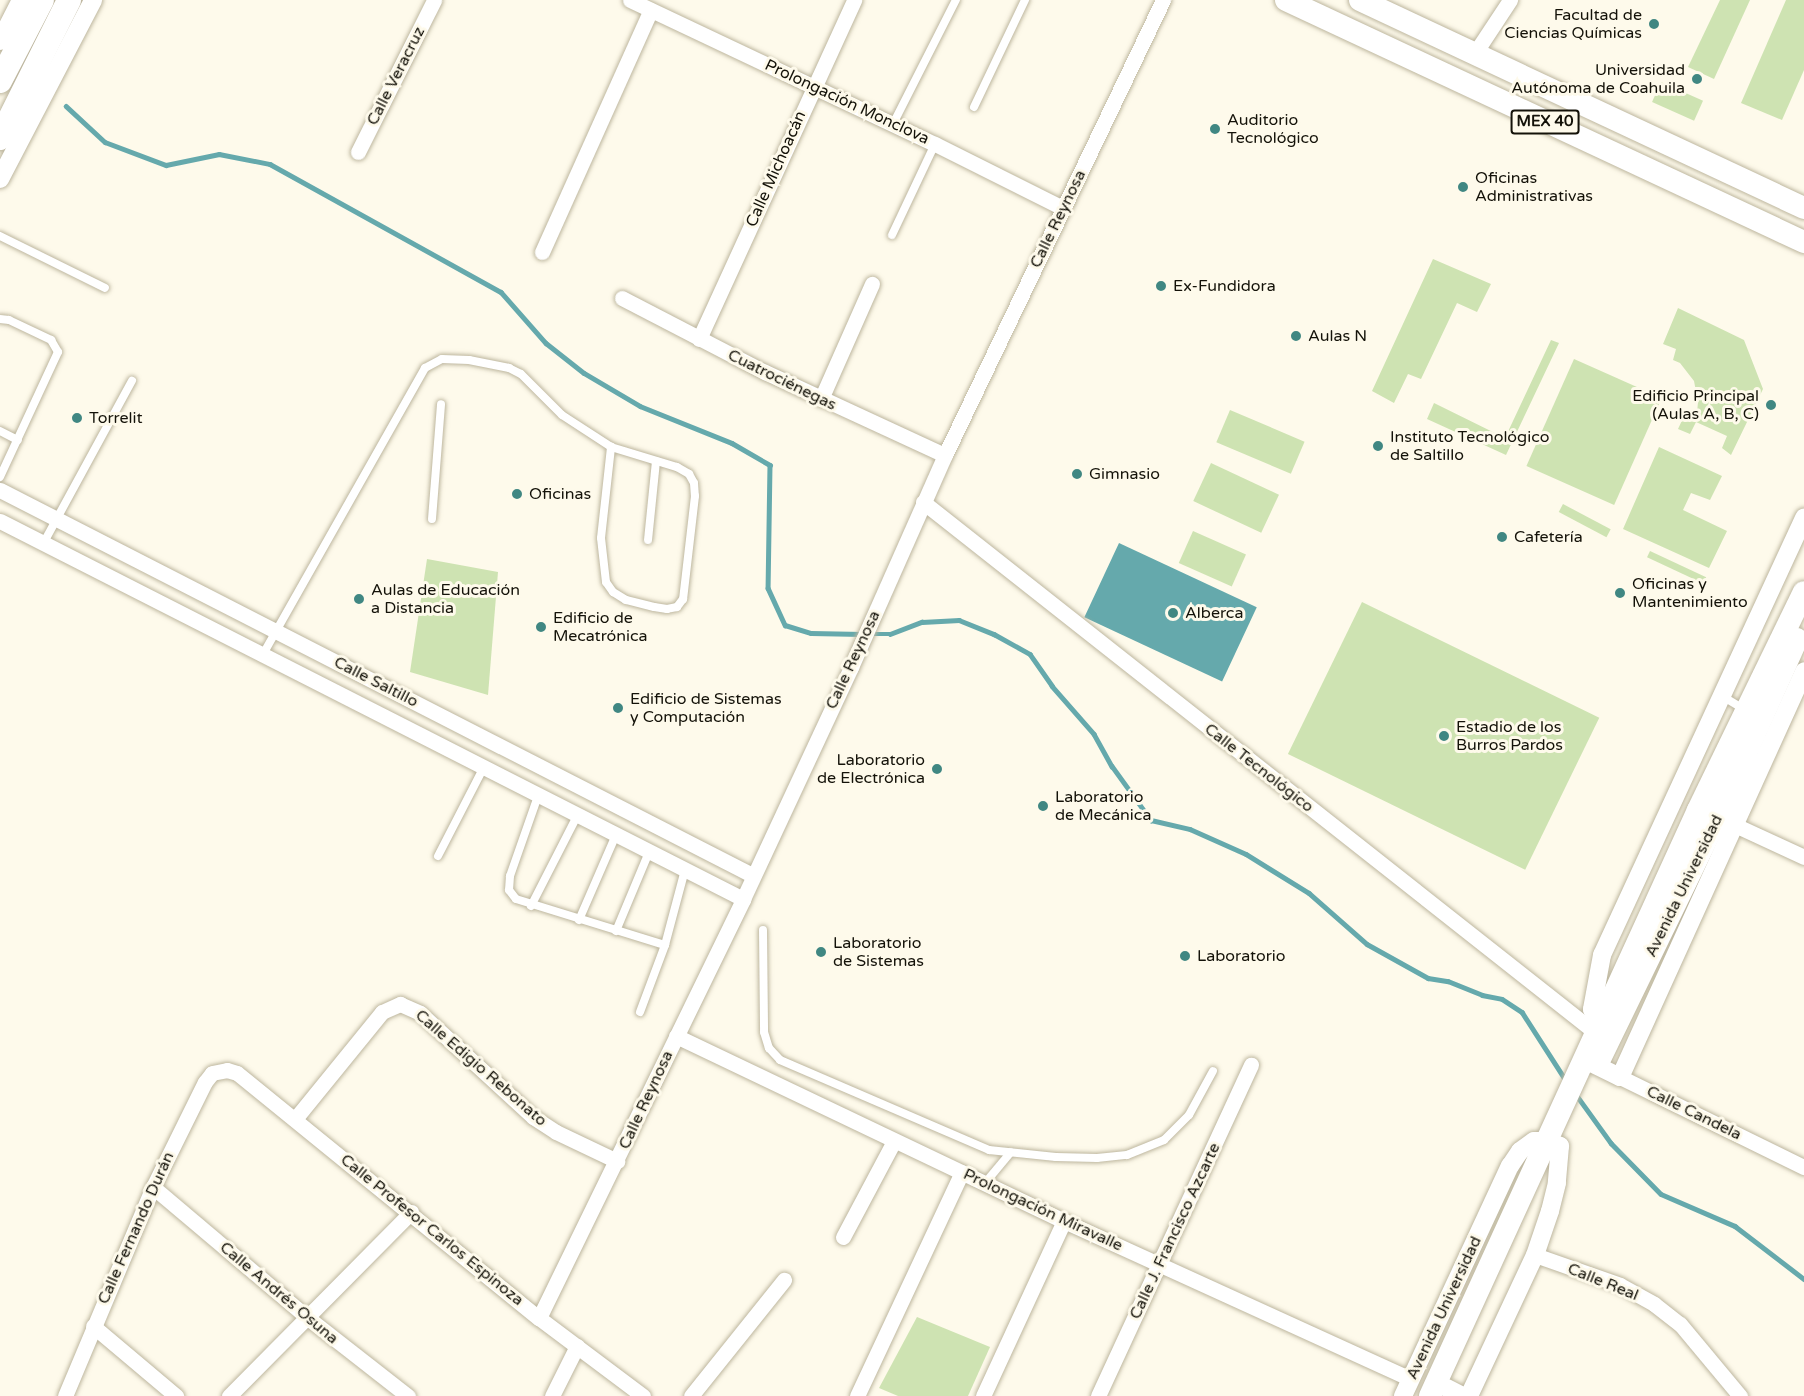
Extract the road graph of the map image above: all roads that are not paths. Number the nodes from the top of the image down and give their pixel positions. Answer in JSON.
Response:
{"nodes":[{"id":1,"x":21,"y":0,"type":"edge"},
{"id":2,"x":42,"y":0,"type":"edge"},
{"id":3,"x":69,"y":0,"type":"edge"},
{"id":4,"x":93,"y":0,"type":"edge"},
{"id":5,"x":434,"y":0,"type":"edge"},
{"id":6,"x":630,"y":0,"type":"edge"},
{"id":7,"x":854,"y":0,"type":"edge"},
{"id":8,"x":956,"y":0,"type":"edge"},
{"id":9,"x":1025,"y":0,"type":"edge"},
{"id":10,"x":1163,"y":0,"type":"edge"},
{"id":11,"x":1286,"y":0,"type":"edge"},
{"id":12,"x":1360,"y":0,"type":"edge"},
{"id":13,"x":1510,"y":0,"type":"edge"},
{"id":14,"x":651,"y":10,"type":"junction"},
{"id":15,"x":0,"y":41,"type":"edge"},
{"id":16,"x":1475,"y":53,"type":"junction"},
{"id":17,"x":0,"y":81,"type":"edge"},
{"id":18,"x":812,"y":87,"type":"junction"},
{"id":19,"x":974,"y":107,"type":"dead end"},
{"id":20,"x":893,"y":124,"type":"junction"},
{"id":21,"x":0,"y":138,"type":"edge"},
{"id":22,"x":935,"y":144,"type":"junction"},
{"id":23,"x":358,"y":152,"type":"dead end"},
{"id":24,"x":0,"y":179,"type":"edge"},
{"id":25,"x":1063,"y":208,"type":"junction"},
{"id":26,"x":1804,"y":208,"type":"edge"},
{"id":27,"x":892,"y":235,"type":"dead end"},
{"id":28,"x":0,"y":236,"type":"edge"},
{"id":29,"x":1804,"y":242,"type":"edge"},
{"id":30,"x":542,"y":252,"type":"dead end"},
{"id":31,"x":872,"y":284,"type":"dead end"},
{"id":32,"x":105,"y":288,"type":"dead end"},
{"id":33,"x":622,"y":298,"type":"dead end"},
{"id":34,"x":0,"y":319,"type":"edge"},
{"id":35,"x":699,"y":339,"type":"junction"},
{"id":36,"x":132,"y":381,"type":"dead end"},
{"id":37,"x":821,"y":399,"type":"junction"},
{"id":38,"x":441,"y":404,"type":"dead end"},
{"id":39,"x":0,"y":431,"type":"edge"},
{"id":40,"x":18,"y":440,"type":"junction"},
{"id":41,"x":611,"y":447,"type":"junction"},
{"id":42,"x":945,"y":455,"type":"junction"},
{"id":43,"x":656,"y":460,"type":"junction"},
{"id":44,"x":0,"y":477,"type":"edge"},
{"id":45,"x":0,"y":490,"type":"edge"},
{"id":46,"x":923,"y":502,"type":"junction"},
{"id":47,"x":1804,"y":517,"type":"edge"},
{"id":48,"x":432,"y":519,"type":"dead end"},
{"id":49,"x":58,"y":520,"type":"junction"},
{"id":50,"x":0,"y":521,"type":"edge"},
{"id":51,"x":648,"y":540,"type":"dead end"},
{"id":52,"x":44,"y":543,"type":"junction"},
{"id":53,"x":1804,"y":592,"type":"edge"},
{"id":54,"x":1804,"y":624,"type":"edge"},
{"id":55,"x":275,"y":631,"type":"junction"},
{"id":56,"x":262,"y":656,"type":"junction"},
{"id":57,"x":1804,"y":671,"type":"edge"},
{"id":58,"x":1721,"y":695,"type":"junction"},
{"id":59,"x":1746,"y":710,"type":"junction"},
{"id":60,"x":483,"y":769,"type":"junction"},
{"id":61,"x":538,"y":796,"type":"junction"},
{"id":62,"x":578,"y":816,"type":"junction"},
{"id":63,"x":1717,"y":817,"type":"junction"},
{"id":64,"x":616,"y":835,"type":"junction"},
{"id":65,"x":650,"y":852,"type":"junction"},
{"id":66,"x":438,"y":856,"type":"dead end"},
{"id":67,"x":1804,"y":857,"type":"edge"},
{"id":68,"x":686,"y":870,"type":"junction"},
{"id":69,"x":752,"y":875,"type":"junction"},
{"id":70,"x":743,"y":899,"type":"junction"},
{"id":71,"x":531,"y":906,"type":"junction"},
{"id":72,"x":579,"y":920,"type":"junction"},
{"id":73,"x":763,"y":930,"type":"dead end"},
{"id":74,"x":616,"y":931,"type":"junction"},
{"id":75,"x":665,"y":945,"type":"junction"},
{"id":76,"x":640,"y":1012,"type":"dead end"},
{"id":77,"x":1597,"y":1029,"type":"junction"},
{"id":78,"x":676,"y":1036,"type":"junction"},
{"id":79,"x":1251,"y":1065,"type":"dead end"},
{"id":80,"x":220,"y":1070,"type":"joint"},
{"id":81,"x":1213,"y":1071,"type":"dead end"},
{"id":82,"x":1587,"y":1071,"type":"junction"},
{"id":83,"x":1620,"y":1077,"type":"junction"},
{"id":84,"x":295,"y":1119,"type":"junction"},
{"id":85,"x":894,"y":1141,"type":"junction"},
{"id":86,"x":1554,"y":1143,"type":"junction"},
{"id":87,"x":1011,"y":1152,"type":"junction"},
{"id":88,"x":617,"y":1161,"type":"junction"},
{"id":89,"x":1804,"y":1167,"type":"edge"},
{"id":90,"x":962,"y":1172,"type":"junction"},
{"id":91,"x":985,"y":1183,"type":"junction"},
{"id":92,"x":153,"y":1187,"type":"junction"},
{"id":93,"x":411,"y":1212,"type":"junction"},
{"id":94,"x":1064,"y":1221,"type":"junction"},
{"id":95,"x":843,"y":1237,"type":"dead end"},
{"id":96,"x":1534,"y":1255,"type":"junction"},
{"id":97,"x":1159,"y":1264,"type":"junction"},
{"id":98,"x":784,"y":1280,"type":"dead end"},
{"id":99,"x":308,"y":1318,"type":"junction"},
{"id":100,"x":539,"y":1318,"type":"junction"},
{"id":101,"x":93,"y":1326,"type":"junction"},
{"id":102,"x":577,"y":1347,"type":"junction"},
{"id":103,"x":1411,"y":1379,"type":"junction"},
{"id":104,"x":1446,"y":1394,"type":"edge"},
{"id":105,"x":859,"y":1395,"type":"edge"},
{"id":106,"x":65,"y":1396,"type":"edge"},
{"id":107,"x":176,"y":1396,"type":"edge"},
{"id":108,"x":229,"y":1396,"type":"edge"},
{"id":109,"x":408,"y":1396,"type":"edge"},
{"id":110,"x":552,"y":1396,"type":"edge"},
{"id":111,"x":643,"y":1396,"type":"edge"},
{"id":112,"x":691,"y":1396,"type":"edge"},
{"id":113,"x":983,"y":1396,"type":"edge"},
{"id":114,"x":1098,"y":1396,"type":"edge"},
{"id":115,"x":1403,"y":1396,"type":"edge"},
{"id":116,"x":1469,"y":1396,"type":"edge"},
{"id":117,"x":1740,"y":1396,"type":"edge"}],
"edges":[{"from":1,"to":15,"type":"street"},
{"from":2,"to":17,"type":"highway"},
{"from":3,"to":21,"type":"highway"},
{"from":4,"to":24,"type":"street"},
{"from":5,"to":23,"type":"street","name":"Calle Veracruz"},
{"from":6,"to":14,"type":"street","name":"Prolongación Monclova"},
{"from":7,"to":18,"type":"street","name":"Calle Michoacán"},
{"from":8,"to":20,"type":"lane"},
{"from":9,"to":19,"type":"lane"},
{"from":10,"to":25,"type":"street","name":"Calle Reynosa"},
{"from":11,"to":29,"type":"main road","number":"MEX 40"},
{"from":12,"to":16,"type":"main road","number":"MEX 40"},
{"from":13,"to":16,"type":"street"},
{"from":14,"to":18,"type":"street","name":"Prolongación Monclova"},
{"from":14,"to":30,"type":"street"},
{"from":16,"to":26,"type":"main road","number":"MEX 40"},
{"from":18,"to":20,"type":"street","name":"Prolongación Monclova"},
{"from":18,"to":35,"type":"street","name":"Calle Michoacán"},
{"from":20,"to":22,"type":"street","name":"Prolongación Monclova"},
{"from":22,"to":25,"type":"street","name":"Prolongación Monclova"},
{"from":22,"to":27,"type":"lane"},
{"from":25,"to":42,"type":"street","name":"Calle Reynosa"},
{"from":28,"to":32,"type":"lane"},
{"from":31,"to":37,"type":"street"},
{"from":33,"to":35,"type":"street","name":"Cuatrociénegas"},
{"from":34,"to":40,"type":"lane"},
{"from":35,"to":37,"type":"street","name":"Cuatrociénegas"},
{"from":36,"to":49,"type":"lane"},
{"from":37,"to":42,"type":"street","name":"Cuatrociénegas"},
{"from":38,"to":48,"type":"lane"},
{"from":39,"to":40,"type":"lane"},
{"from":40,"to":44,"type":"lane"},
{"from":41,"to":43,"type":"lane"},
{"from":41,"to":43,"type":"lane"},
{"from":41,"to":55,"type":"lane"},
{"from":42,"to":46,"type":"street","name":"Calle Reynosa"},
{"from":43,"to":51,"type":"lane"},
{"from":45,"to":49,"type":"street","name":"Calle Saltillo"},
{"from":46,"to":69,"type":"street","name":"Calle Reynosa"},
{"from":46,"to":77,"type":"street","name":"Calle Tecnológico"},
{"from":47,"to":58,"type":"street"},
{"from":49,"to":52,"type":"lane"},
{"from":49,"to":55,"type":"street","name":"Calle Saltillo"},
{"from":50,"to":52,"type":"street","name":"Calle Saltillo"},
{"from":52,"to":56,"type":"street","name":"Calle Saltillo"},
{"from":53,"to":59,"type":"main road","name":"Avenida Universidad"},
{"from":54,"to":63,"type":"main road","name":"Avenida Universidad"},
{"from":55,"to":56,"type":"lane"},
{"from":55,"to":69,"type":"street","name":"Calle Saltillo"},
{"from":56,"to":60,"type":"street","name":"Calle Saltillo"},
{"from":57,"to":63,"type":"street","name":"Avenida Universidad"},
{"from":58,"to":59,"type":"lane"},
{"from":58,"to":77,"type":"street"},
{"from":59,"to":63,"type":"main road","name":"Avenida Universidad"},
{"from":60,"to":61,"type":"street","name":"Calle Saltillo"},
{"from":60,"to":66,"type":"lane"},
{"from":61,"to":62,"type":"street","name":"Calle Saltillo"},
{"from":61,"to":71,"type":"lane"},
{"from":62,"to":64,"type":"street","name":"Calle Saltillo"},
{"from":62,"to":71,"type":"lane"},
{"from":63,"to":67,"type":"street"},
{"from":63,"to":77,"type":"main road","name":"Avenida Universidad"},
{"from":63,"to":82,"type":"main road","name":"Avenida Universidad"},
{"from":63,"to":83,"type":"street","name":"Avenida Universidad"},
{"from":64,"to":65,"type":"street","name":"Calle Saltillo"},
{"from":64,"to":72,"type":"lane"},
{"from":65,"to":68,"type":"street","name":"Calle Saltillo"},
{"from":65,"to":74,"type":"lane"},
{"from":68,"to":70,"type":"street","name":"Calle Saltillo"},
{"from":68,"to":75,"type":"lane"},
{"from":69,"to":70,"type":"street","name":"Calle Reynosa"},
{"from":70,"to":78,"type":"street","name":"Calle Reynosa"},
{"from":71,"to":72,"type":"lane"},
{"from":72,"to":74,"type":"lane"},
{"from":73,"to":87,"type":"lane"},
{"from":74,"to":75,"type":"lane"},
{"from":75,"to":76,"type":"lane"},
{"from":77,"to":82,"type":"main road","name":"Avenida Universidad"},
{"from":78,"to":85,"type":"street","name":"Prolongación Miravalle"},
{"from":78,"to":88,"type":"street","name":"Calle Reynosa"},
{"from":79,"to":97,"type":"street","name":"Calle J. Francisco Azcarte"},
{"from":80,"to":84,"type":"street","name":"Calle Profesor Carlos Espinoza"},
{"from":80,"to":92,"type":"street","name":"Calle Fernando Durán"},
{"from":81,"to":87,"type":"lane"},
{"from":82,"to":83,"type":"street","name":"Calle Candela"},
{"from":82,"to":86,"type":"main road","name":"Avenida Universidad"},
{"from":83,"to":89,"type":"street","name":"Calle Candela"},
{"from":84,"to":88,"type":"street","name":"Calle Edigio Rebonato"},
{"from":84,"to":93,"type":"street","name":"Calle Profesor Carlos Espinoza"},
{"from":85,"to":90,"type":"street","name":"Prolongación Miravalle"},
{"from":85,"to":95,"type":"street"},
{"from":86,"to":96,"type":"street","name":"Avenida Universidad"},
{"from":86,"to":103,"type":"street","name":"Avenida Universidad"},
{"from":86,"to":104,"type":"main road","name":"Avenida Universidad"},
{"from":87,"to":91,"type":"lane"},
{"from":88,"to":100,"type":"street","name":"Calle Reynosa"},
{"from":90,"to":91,"type":"street","name":"Prolongación Miravalle"},
{"from":90,"to":105,"type":"street"},
{"from":91,"to":94,"type":"street","name":"Prolongación Miravalle"},
{"from":92,"to":99,"type":"street","name":"Calle Andrés Osuna"},
{"from":92,"to":101,"type":"street","name":"Calle Fernando Durán"},
{"from":93,"to":99,"type":"street"},
{"from":93,"to":100,"type":"street","name":"Calle Profesor Carlos Espinoza"},
{"from":94,"to":97,"type":"street","name":"Prolongación Miravalle"},
{"from":94,"to":113,"type":"street"},
{"from":96,"to":116,"type":"street","name":"Avenida Universidad"},
{"from":96,"to":117,"type":"street","name":"Calle Real"},
{"from":97,"to":103,"type":"street","name":"Prolongación Miravalle"},
{"from":97,"to":114,"type":"street","name":"Calle J. Francisco Azcarte"},
{"from":98,"to":112,"type":"street"},
{"from":99,"to":108,"type":"street"},
{"from":99,"to":109,"type":"street","name":"Calle Andrés Osuna"},
{"from":100,"to":102,"type":"street","name":"Calle Profesor Carlos Espinoza"},
{"from":101,"to":106,"type":"street","name":"Calle Fernando Durán"},
{"from":101,"to":107,"type":"street"},
{"from":102,"to":110,"type":"street"},
{"from":102,"to":111,"type":"street","name":"Calle Profesor Carlos Espinoza"},
{"from":103,"to":115,"type":"street","name":"Avenida Universidad"}]}
